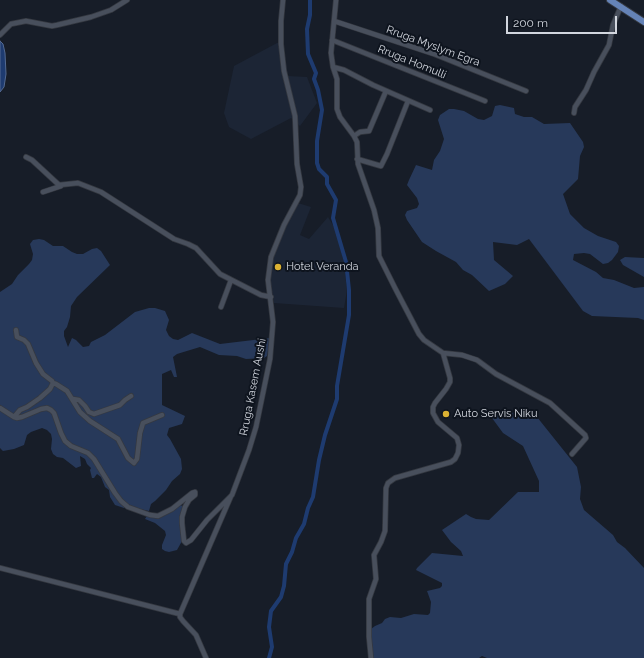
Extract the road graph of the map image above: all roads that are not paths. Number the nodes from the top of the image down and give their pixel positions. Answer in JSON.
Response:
{"nodes":[{"id":1,"x":127,"y":0,"type":"edge"},
{"id":2,"x":283,"y":0,"type":"edge"},
{"id":3,"x":336,"y":0,"type":"edge"},
{"id":4,"x":610,"y":0,"type":"edge"},
{"id":5,"x":621,"y":6,"type":"junction"},
{"id":6,"x":334,"y":21,"type":"junction"},
{"id":7,"x":644,"y":22,"type":"edge"},
{"id":8,"x":0,"y":35,"type":"edge"},
{"id":9,"x":332,"y":40,"type":"junction"},
{"id":10,"x":333,"y":67,"type":"junction"},
{"id":11,"x":386,"y":91,"type":"junction"},
{"id":12,"x":526,"y":91,"type":"dead end"},
{"id":13,"x":408,"y":101,"type":"junction"},
{"id":14,"x":485,"y":101,"type":"dead end"},
{"id":15,"x":430,"y":110,"type":"dead end"},
{"id":16,"x":574,"y":113,"type":"dead end"},
{"id":17,"x":354,"y":136,"type":"junction"},
{"id":18,"x":26,"y":157,"type":"dead end"},
{"id":19,"x":357,"y":158,"type":"junction"},
{"id":20,"x":63,"y":185,"type":"junction"},
{"id":21,"x":43,"y":192,"type":"dead end"},
{"id":22,"x":231,"y":280,"type":"junction"},
{"id":23,"x":271,"y":297,"type":"junction"},
{"id":24,"x":221,"y":307,"type":"dead end"},
{"id":25,"x":16,"y":330,"type":"dead end"},
{"id":26,"x":443,"y":353,"type":"junction"},
{"id":27,"x":53,"y":383,"type":"junction"},
{"id":28,"x":131,"y":396,"type":"dead end"},
{"id":29,"x":73,"y":399,"type":"junction"},
{"id":30,"x":0,"y":408,"type":"edge"},
{"id":31,"x":162,"y":415,"type":"dead end"},
{"id":32,"x":14,"y":417,"type":"junction"},
{"id":33,"x":572,"y":454,"type":"dead end"},
{"id":34,"x":232,"y":495,"type":"junction"},
{"id":35,"x":0,"y":568,"type":"edge"},
{"id":36,"x":180,"y":614,"type":"junction"},
{"id":37,"x":206,"y":658,"type":"edge"},
{"id":38,"x":371,"y":658,"type":"edge"}],
"edges":[{"from":1,"to":8,"type":"street"},
{"from":2,"to":23,"type":"street","name":"Rruga Kasem Aushi"},
{"from":3,"to":6,"type":"street"},
{"from":4,"to":5,"type":"main road"},
{"from":5,"to":7,"type":"main road"},
{"from":5,"to":16,"type":"street"},
{"from":6,"to":9,"type":"street"},
{"from":6,"to":12,"type":"street","name":"Rruga Myslym Egra"},
{"from":9,"to":10,"type":"street"},
{"from":9,"to":14,"type":"street","name":"Rruga Homulli"},
{"from":10,"to":11,"type":"street"},
{"from":10,"to":17,"type":"street"},
{"from":11,"to":13,"type":"street"},
{"from":11,"to":17,"type":"street"},
{"from":13,"to":15,"type":"street"},
{"from":13,"to":19,"type":"street"},
{"from":17,"to":19,"type":"street"},
{"from":18,"to":20,"type":"street"},
{"from":19,"to":26,"type":"street"},
{"from":20,"to":21,"type":"street"},
{"from":20,"to":22,"type":"street"},
{"from":22,"to":23,"type":"street"},
{"from":22,"to":24,"type":"street"},
{"from":23,"to":34,"type":"street","name":"Rruga Kasem Aushi"},
{"from":25,"to":27,"type":"street"},
{"from":26,"to":33,"type":"street"},
{"from":26,"to":38,"type":"street"},
{"from":27,"to":29,"type":"street"},
{"from":27,"to":32,"type":"street"},
{"from":28,"to":29,"type":"street"},
{"from":29,"to":31,"type":"street"},
{"from":30,"to":32,"type":"street"},
{"from":32,"to":34,"type":"street","name":"Rruga Kasem Aushi"},
{"from":34,"to":36,"type":"street"},
{"from":35,"to":36,"type":"street"},
{"from":36,"to":37,"type":"street"}]}
